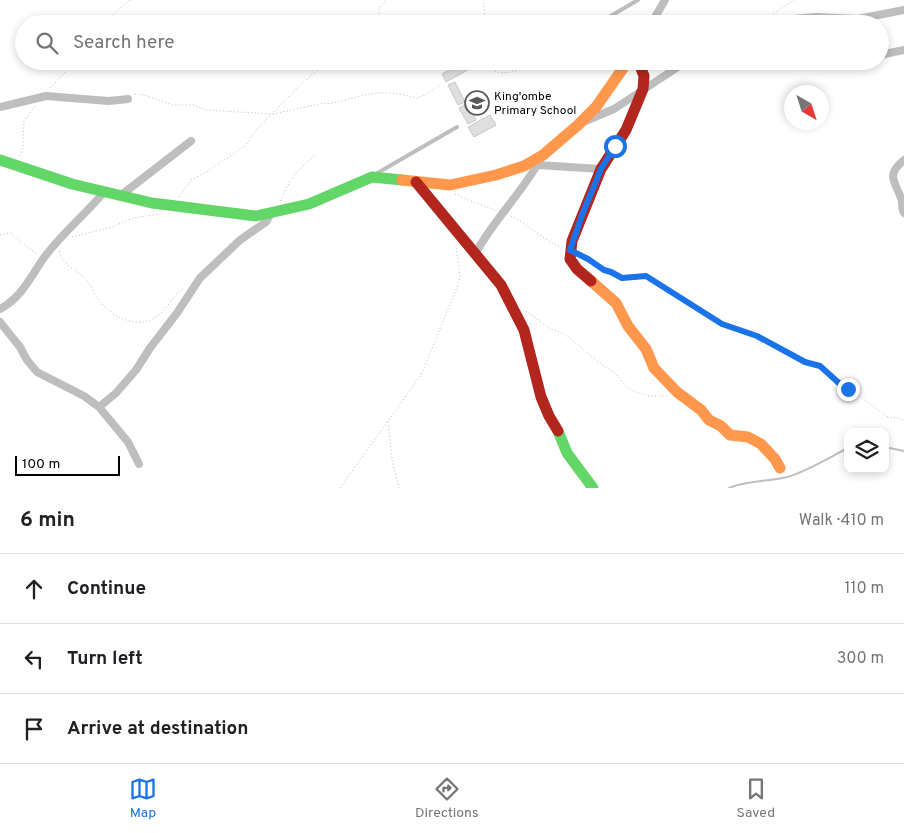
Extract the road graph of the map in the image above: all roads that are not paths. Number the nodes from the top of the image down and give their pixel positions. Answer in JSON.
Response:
{"nodes":[{"id":1,"x":638,"y":0,"type":"edge"},
{"id":2,"x":665,"y":0,"type":"edge"},
{"id":3,"x":904,"y":10,"type":"edge"},
{"id":4,"x":612,"y":15,"type":"edge"},
{"id":5,"x":656,"y":15,"type":"edge"},
{"id":6,"x":878,"y":15,"type":"edge"},
{"id":7,"x":904,"y":50,"type":"edge"},
{"id":8,"x":889,"y":53,"type":"edge"},
{"id":9,"x":622,"y":70,"type":"edge"},
{"id":10,"x":642,"y":70,"type":"edge"},
{"id":11,"x":673,"y":70,"type":"edge"},
{"id":12,"x":643,"y":89,"type":"junction"},
{"id":13,"x":128,"y":99,"type":"road end"},
{"id":14,"x":0,"y":107,"type":"edge"},
{"id":15,"x":579,"y":124,"type":"junction"},
{"id":16,"x":457,"y":128,"type":"dead end"},
{"id":17,"x":191,"y":141,"type":"dead end"},
{"id":18,"x":0,"y":160,"type":"edge"},
{"id":19,"x":540,"y":160,"type":"junction"},
{"id":20,"x":904,"y":160,"type":"edge"},
{"id":21,"x":601,"y":169,"type":"junction"},
{"id":22,"x":372,"y":178,"type":"junction"},
{"id":23,"x":416,"y":182,"type":"junction"},
{"id":24,"x":104,"y":192,"type":"junction"},
{"id":25,"x":120,"y":196,"type":"junction"},
{"id":26,"x":273,"y":213,"type":"junction"},
{"id":27,"x":904,"y":213,"type":"edge"},
{"id":28,"x":475,"y":254,"type":"junction"},
{"id":29,"x":0,"y":309,"type":"edge"},
{"id":30,"x":0,"y":322,"type":"edge"},
{"id":31,"x":99,"y":407,"type":"junction"},
{"id":32,"x":139,"y":464,"type":"dead end"},
{"id":33,"x":780,"y":468,"type":"dead end"},
{"id":34,"x":593,"y":488,"type":"edge"}],
"edges":[{"from":1,"to":4,"type":"lane"},
{"from":2,"to":5,"type":"street"},
{"from":3,"to":6,"type":"street"},
{"from":7,"to":8,"type":"street"},
{"from":9,"to":15,"type":"street"},
{"from":10,"to":12,"type":"street"},
{"from":11,"to":12,"type":"street"},
{"from":12,"to":15,"type":"street"},
{"from":12,"to":21,"type":"street"},
{"from":13,"to":14,"type":"street"},
{"from":15,"to":19,"type":"street"},
{"from":16,"to":22,"type":"lane"},
{"from":17,"to":25,"type":"street"},
{"from":18,"to":24,"type":"street"},
{"from":19,"to":21,"type":"street"},
{"from":19,"to":23,"type":"street"},
{"from":19,"to":28,"type":"street"},
{"from":20,"to":27,"type":"street"},
{"from":21,"to":33,"type":"street"},
{"from":22,"to":23,"type":"street"},
{"from":22,"to":26,"type":"street"},
{"from":23,"to":28,"type":"street"},
{"from":24,"to":25,"type":"street"},
{"from":24,"to":29,"type":"street"},
{"from":25,"to":26,"type":"street"},
{"from":26,"to":31,"type":"street"},
{"from":28,"to":34,"type":"street"},
{"from":30,"to":31,"type":"street"},
{"from":31,"to":32,"type":"street"}]}
